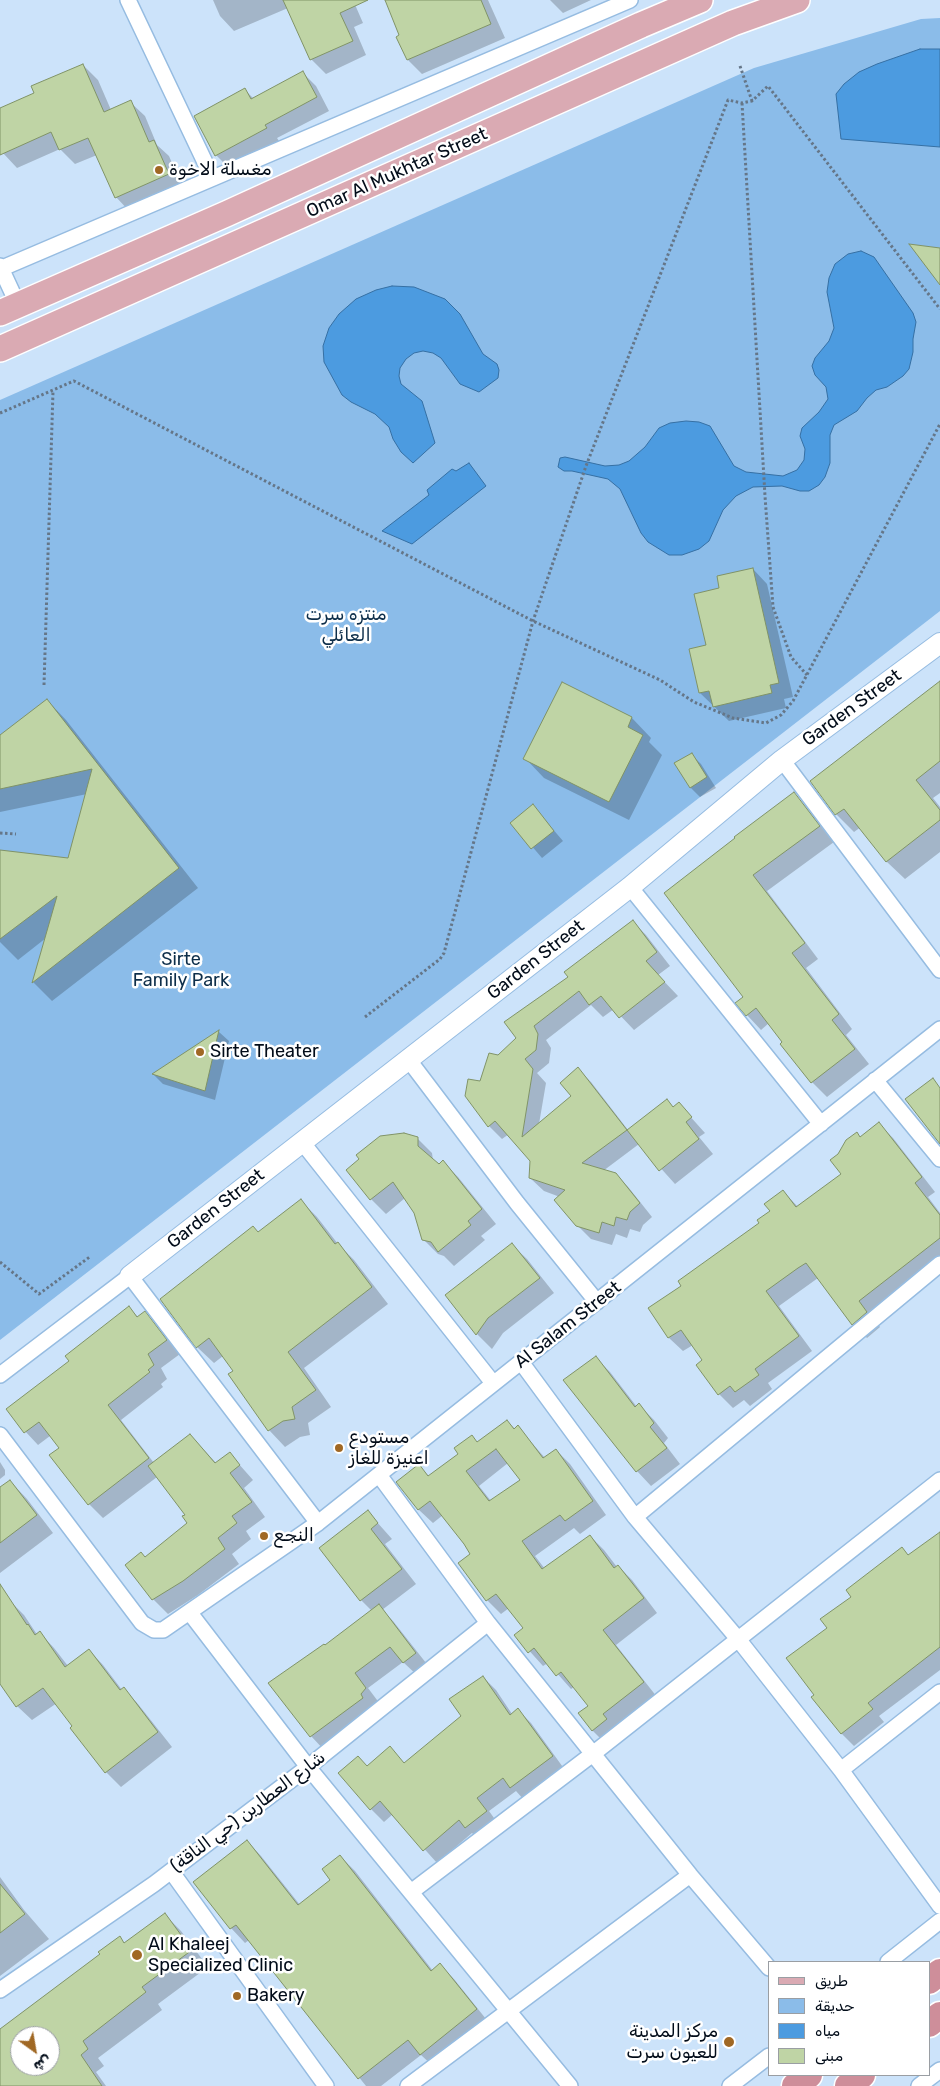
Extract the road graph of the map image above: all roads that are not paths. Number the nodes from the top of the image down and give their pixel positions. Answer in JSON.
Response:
{"nodes":[{"id":1,"x":128,"y":0,"type":"edge"},
{"id":2,"x":630,"y":0,"type":"edge"},
{"id":3,"x":700,"y":0,"type":"edge"},
{"id":4,"x":797,"y":0,"type":"edge"},
{"id":5,"x":212,"y":177,"type":"junction"},
{"id":6,"x":0,"y":268,"type":"edge"},
{"id":7,"x":9,"y":309,"type":"edge"},
{"id":8,"x":0,"y":349,"type":"edge"},
{"id":9,"x":939,"y":645,"type":"edge"},
{"id":10,"x":782,"y":760,"type":"junction"},
{"id":11,"x":630,"y":887,"type":"junction"},
{"id":12,"x":940,"y":970,"type":"edge"},
{"id":13,"x":940,"y":1029,"type":"edge"},
{"id":14,"x":408,"y":1060,"type":"junction"},
{"id":15,"x":875,"y":1080,"type":"junction"},
{"id":16,"x":821,"y":1124,"type":"junction"},
{"id":17,"x":302,"y":1142,"type":"junction"},
{"id":18,"x":940,"y":1159,"type":"edge"},
{"id":19,"x":940,"y":1264,"type":"edge"},
{"id":20,"x":130,"y":1276,"type":"junction"},
{"id":21,"x":597,"y":1302,"type":"junction"},
{"id":22,"x":521,"y":1362,"type":"junction"},
{"id":23,"x":0,"y":1375,"type":"edge"},
{"id":24,"x":493,"y":1383,"type":"junction"},
{"id":25,"x":0,"y":1436,"type":"edge"},
{"id":26,"x":379,"y":1475,"type":"junction"},
{"id":27,"x":940,"y":1480,"type":"edge"},
{"id":28,"x":635,"y":1517,"type":"junction"},
{"id":29,"x":318,"y":1523,"type":"junction"},
{"id":30,"x":190,"y":1613,"type":"junction"},
{"id":31,"x":488,"y":1623,"type":"junction"},
{"id":32,"x":738,"y":1639,"type":"junction"},
{"id":33,"x":940,"y":1692,"type":"edge"},
{"id":34,"x":594,"y":1753,"type":"junction"},
{"id":35,"x":308,"y":1767,"type":"junction"},
{"id":36,"x":840,"y":1770,"type":"junction"},
{"id":37,"x":171,"y":1871,"type":"junction"},
{"id":38,"x":690,"y":1875,"type":"junction"},
{"id":39,"x":411,"y":1892,"type":"junction"},
{"id":40,"x":940,"y":1906,"type":"edge"},
{"id":41,"x":940,"y":1921,"type":"edge"},
{"id":42,"x":889,"y":1961,"type":"edge"},
{"id":43,"x":768,"y":1967,"type":"edge"},
{"id":44,"x":940,"y":1972,"type":"edge"},
{"id":45,"x":930,"y":1980,"type":"edge"},
{"id":46,"x":0,"y":1990,"type":"edge"},
{"id":47,"x":508,"y":2012,"type":"junction"},
{"id":48,"x":940,"y":2015,"type":"edge"},
{"id":49,"x":930,"y":2023,"type":"edge"},
{"id":50,"x":768,"y":2057,"type":"edge"},
{"id":51,"x":940,"y":2070,"type":"edge"},
{"id":52,"x":808,"y":2076,"type":"edge"},
{"id":53,"x":861,"y":2076,"type":"edge"},
{"id":54,"x":326,"y":2086,"type":"edge"},
{"id":55,"x":408,"y":2086,"type":"edge"},
{"id":56,"x":570,"y":2086,"type":"edge"},
{"id":57,"x":730,"y":2086,"type":"edge"},
{"id":58,"x":795,"y":2086,"type":"edge"},
{"id":59,"x":848,"y":2086,"type":"edge"},
{"id":60,"x":920,"y":2086,"type":"edge"}],
"edges":[{"from":1,"to":5,"type":"street"},
{"from":2,"to":5,"type":"street"},
{"from":3,"to":7,"type":"main road"},
{"from":4,"to":8,"type":"main road","name":"Omar Al Mukhtar Street"},
{"from":5,"to":6,"type":"street"},
{"from":6,"to":7,"type":"street"},
{"from":9,"to":10,"type":"street","name":"Garden Street"},
{"from":10,"to":11,"type":"street","name":"Garden Street"},
{"from":10,"to":12,"type":"street"},
{"from":11,"to":14,"type":"street","name":"Garden Street"},
{"from":11,"to":16,"type":"street"},
{"from":13,"to":15,"type":"street","name":"Al Salam Street"},
{"from":14,"to":17,"type":"street","name":"Garden Street"},
{"from":14,"to":21,"type":"street"},
{"from":15,"to":16,"type":"street","name":"Al Salam Street"},
{"from":15,"to":18,"type":"street"},
{"from":16,"to":21,"type":"street","name":"Al Salam Street"},
{"from":17,"to":20,"type":"street","name":"Garden Street"},
{"from":17,"to":24,"type":"street"},
{"from":19,"to":28,"type":"street"},
{"from":20,"to":23,"type":"street"},
{"from":20,"to":29,"type":"street"},
{"from":21,"to":22,"type":"street","name":"Al Salam Street"},
{"from":22,"to":24,"type":"street","name":"Al Salam Street"},
{"from":22,"to":28,"type":"street"},
{"from":24,"to":26,"type":"street","name":"Al Salam Street"},
{"from":25,"to":30,"type":"street","name":"Al Salam Street"},
{"from":26,"to":29,"type":"street","name":"Al Salam Street"},
{"from":26,"to":31,"type":"street"},
{"from":27,"to":32,"type":"street"},
{"from":28,"to":32,"type":"street"},
{"from":29,"to":30,"type":"street","name":"Al Salam Street"},
{"from":30,"to":35,"type":"street"},
{"from":31,"to":34,"type":"street"},
{"from":31,"to":35,"type":"street","name":"شارع العطارين (حي الناقة)"},
{"from":32,"to":34,"type":"street"},
{"from":32,"to":36,"type":"street"},
{"from":33,"to":36,"type":"street"},
{"from":34,"to":38,"type":"street"},
{"from":34,"to":39,"type":"street"},
{"from":35,"to":37,"type":"street","name":"شارع العطارين (حي الناقة)"},
{"from":35,"to":39,"type":"street"},
{"from":36,"to":40,"type":"street"},
{"from":37,"to":46,"type":"street","name":"شارع العطارين (حي الناقة)"},
{"from":37,"to":54,"type":"street"},
{"from":38,"to":43,"type":"street"},
{"from":38,"to":47,"type":"street"},
{"from":39,"to":47,"type":"street"},
{"from":41,"to":42,"type":"street"},
{"from":44,"to":45,"type":"highway"},
{"from":47,"to":55,"type":"street"},
{"from":47,"to":56,"type":"street"},
{"from":48,"to":49,"type":"highway"},
{"from":50,"to":57,"type":"street"},
{"from":51,"to":60,"type":"street"},
{"from":52,"to":58,"type":"highway"},
{"from":53,"to":59,"type":"highway"}]}
